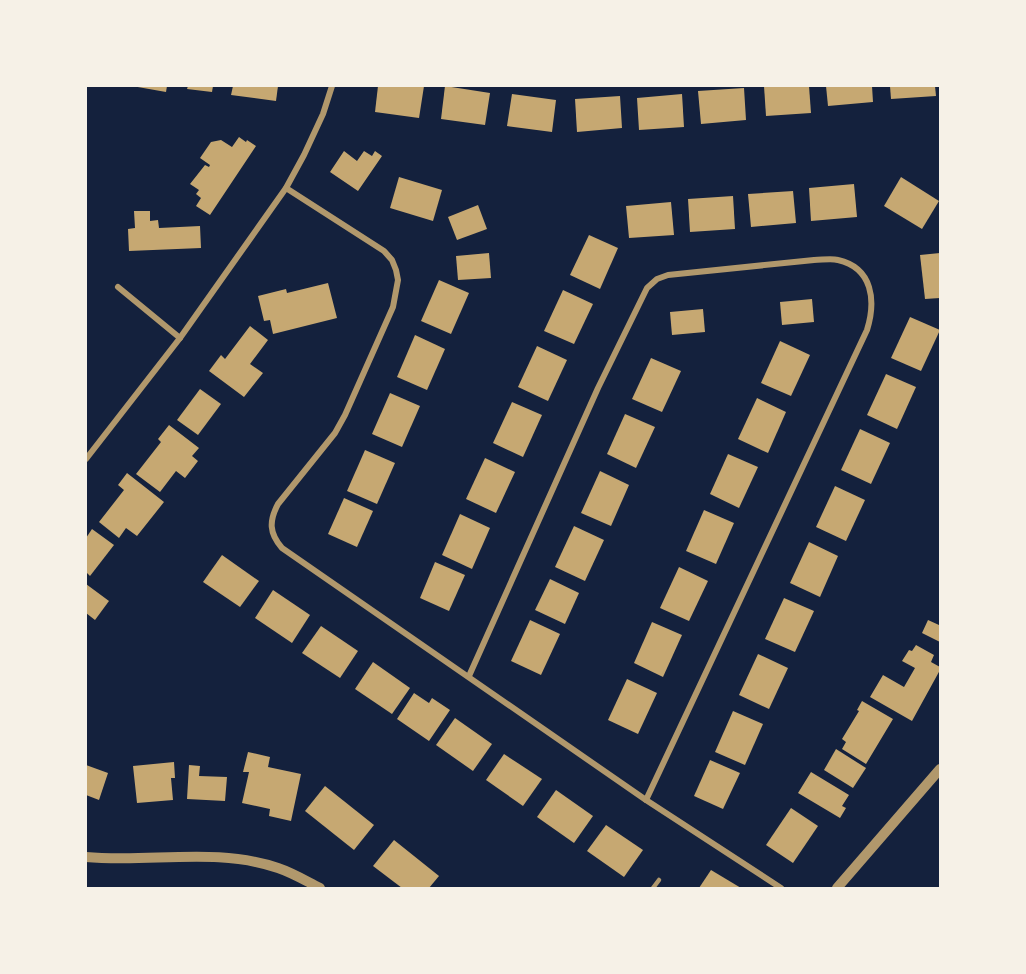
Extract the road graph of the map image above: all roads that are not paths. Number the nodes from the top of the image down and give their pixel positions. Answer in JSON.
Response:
{"nodes":[{"id":1,"x":332,"y":86,"type":"edge"},
{"id":2,"x":286,"y":188,"type":"junction"},
{"id":3,"x":118,"y":287,"type":"dead end"},
{"id":4,"x":180,"y":338,"type":"junction"},
{"id":5,"x":86,"y":459,"type":"edge"},
{"id":6,"x":469,"y":675,"type":"junction"},
{"id":7,"x":940,"y":770,"type":"edge"},
{"id":8,"x":646,"y":800,"type":"junction"},
{"id":9,"x":86,"y":857,"type":"edge"},
{"id":10,"x":658,"y":880,"type":"dead end"},
{"id":11,"x":320,"y":888,"type":"edge"},
{"id":12,"x":653,"y":888,"type":"edge"},
{"id":13,"x":781,"y":888,"type":"edge"},
{"id":14,"x":837,"y":888,"type":"edge"}],
"edges":[{"from":1,"to":2,"type":"street"},
{"from":2,"to":4,"type":"street"},
{"from":2,"to":6,"type":"street"},
{"from":3,"to":4,"type":"street"},
{"from":4,"to":5,"type":"street"},
{"from":6,"to":8,"type":"street"},
{"from":6,"to":8,"type":"street"},
{"from":7,"to":14,"type":"street"},
{"from":8,"to":13,"type":"street"},
{"from":9,"to":11,"type":"street"},
{"from":10,"to":12,"type":"lane"}]}
